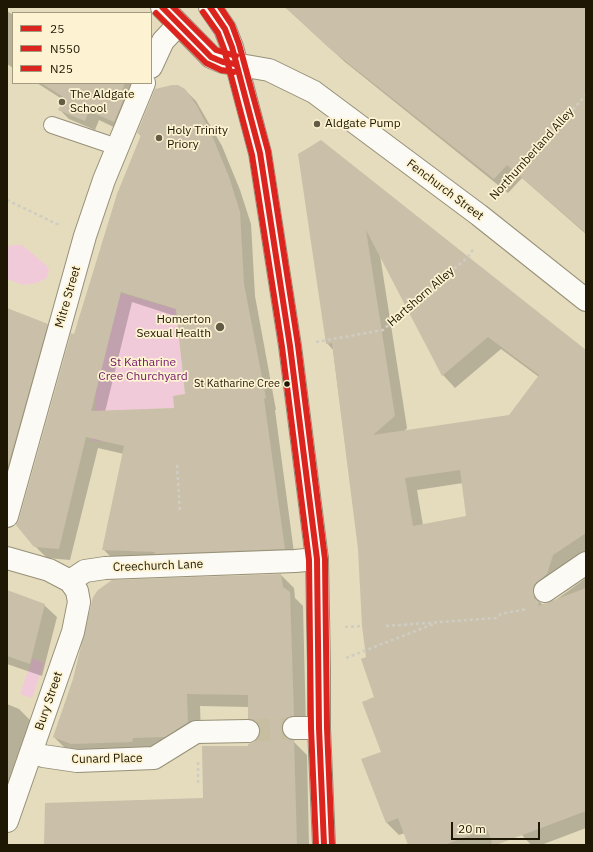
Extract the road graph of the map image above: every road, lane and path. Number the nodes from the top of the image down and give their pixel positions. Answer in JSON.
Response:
{"nodes":[{"id":1,"x":162,"y":7,"type":"edge"},
{"id":2,"x":210,"y":7,"type":"edge"},
{"id":3,"x":178,"y":25,"type":"junction"},
{"id":4,"x":152,"y":64,"type":"edge"},
{"id":5,"x":235,"y":64,"type":"junction"},
{"id":6,"x":144,"y":84,"type":"edge"},
{"id":7,"x":586,"y":95,"type":"edge"},
{"id":8,"x":52,"y":125,"type":"dead end"},
{"id":9,"x":117,"y":147,"type":"junction"},
{"id":10,"x":7,"y":200,"type":"edge"},
{"id":11,"x":479,"y":215,"type":"junction"},
{"id":12,"x":86,"y":236,"type":"junction"},
{"id":13,"x":474,"y":248,"type":"dead end"},
{"id":14,"x":585,"y":297,"type":"edge"},
{"id":15,"x":406,"y":298,"type":"dead end"},
{"id":16,"x":411,"y":304,"type":"junction"},
{"id":17,"x":290,"y":346,"type":"junction"},
{"id":18,"x":177,"y":465,"type":"dead end"},
{"id":19,"x":180,"y":512,"type":"dead end"},
{"id":20,"x":7,"y":516,"type":"edge"},
{"id":21,"x":7,"y":558,"type":"edge"},
{"id":22,"x":316,"y":559,"type":"junction"},
{"id":23,"x":586,"y":563,"type":"edge"},
{"id":24,"x":70,"y":580,"type":"junction"},
{"id":25,"x":545,"y":591,"type":"joint"},
{"id":26,"x":438,"y":622,"type":"junction"},
{"id":27,"x":386,"y":626,"type":"dead end"},
{"id":28,"x":319,"y":669,"type":"junction"},
{"id":29,"x":294,"y":728,"type":"tunnel mouth"},
{"id":30,"x":319,"y":728,"type":"junction"},
{"id":31,"x":248,"y":731,"type":"tunnel mouth"},
{"id":32,"x":32,"y":752,"type":"junction"},
{"id":33,"x":198,"y":757,"type":"dead end"},
{"id":34,"x":198,"y":783,"type":"dead end"},
{"id":35,"x":7,"y":821,"type":"edge"},
{"id":36,"x":324,"y":845,"type":"edge"}],
"edges":[{"from":1,"to":3,"type":"street","name":"Fenchurch Street"},
{"from":2,"to":5,"type":"street"},
{"from":3,"to":4,"type":"street"},
{"from":3,"to":5,"type":"street","name":"Fenchurch Street"},
{"from":5,"to":11,"type":"street","name":"Fenchurch Street"},
{"from":5,"to":17,"type":"street"},
{"from":6,"to":9,"type":"street","name":"Mitre Street"},
{"from":7,"to":11,"type":"path","name":"Northumberland Alley"},
{"from":8,"to":9,"type":"lane"},
{"from":9,"to":12,"type":"street","name":"Mitre Street"},
{"from":10,"to":12,"type":"path"},
{"from":11,"to":14,"type":"street","name":"Fenchurch Street"},
{"from":12,"to":20,"type":"street","name":"Mitre Street"},
{"from":13,"to":16,"type":"path","name":"Hartshorn Alley"},
{"from":15,"to":16,"type":"path"},
{"from":16,"to":17,"type":"path","name":"Hartshorn Alley"},
{"from":17,"to":22,"type":"street"},
{"from":18,"to":19,"type":"path"},
{"from":21,"to":24,"type":"street"},
{"from":22,"to":24,"type":"street","name":"Creechurch Lane"},
{"from":22,"to":28,"type":"street"},
{"from":23,"to":25,"type":"street"},
{"from":24,"to":32,"type":"street","name":"Bury Street"},
{"from":25,"to":26,"type":"path"},
{"from":26,"to":27,"type":"path"},
{"from":26,"to":28,"type":"path"},
{"from":28,"to":30,"type":"street"},
{"from":29,"to":30,"type":"street"},
{"from":30,"to":36,"type":"street"},
{"from":31,"to":32,"type":"street","name":"Cunard Place"},
{"from":32,"to":35,"type":"street","name":"Bury Street"},
{"from":33,"to":34,"type":"path"}]}
